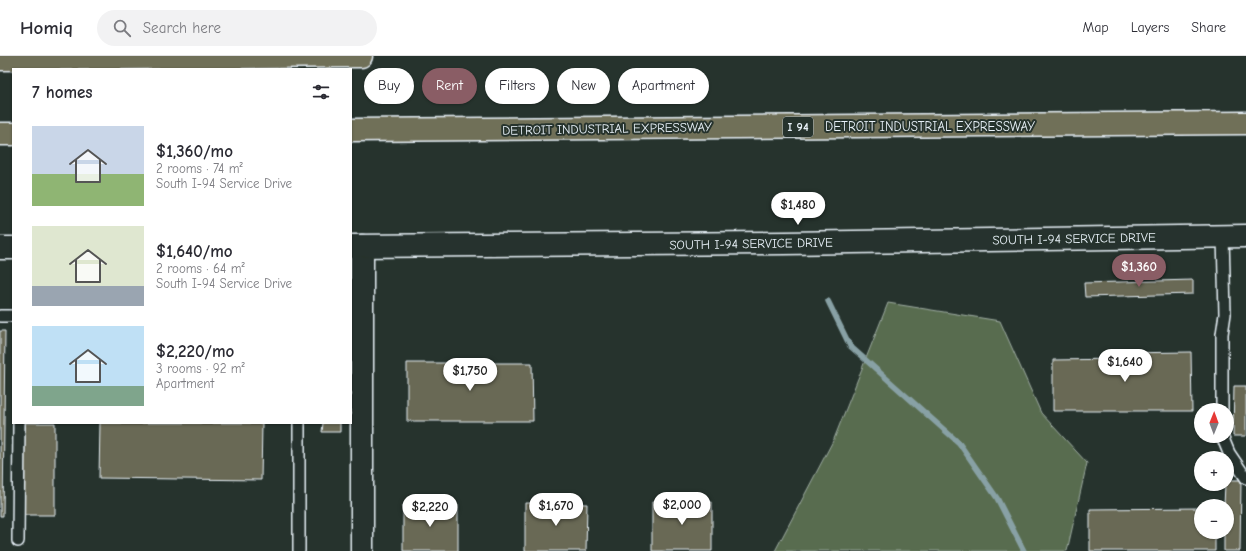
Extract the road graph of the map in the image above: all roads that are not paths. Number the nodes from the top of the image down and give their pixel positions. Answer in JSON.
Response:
{"nodes":[{"id":1,"x":361,"y":56,"type":"edge"},
{"id":2,"x":0,"y":59,"type":"edge"},
{"id":3,"x":1246,"y":123,"type":"edge"},
{"id":4,"x":352,"y":130,"type":"edge"},
{"id":5,"x":0,"y":134,"type":"edge"},
{"id":6,"x":12,"y":134,"type":"edge"},
{"id":7,"x":1223,"y":236,"type":"junction"},
{"id":8,"x":1246,"y":236,"type":"edge"},
{"id":9,"x":357,"y":246,"type":"edge"},
{"id":10,"x":0,"y":248,"type":"edge"},
{"id":11,"x":12,"y":248,"type":"edge"},
{"id":12,"x":357,"y":301,"type":"edge"},
{"id":13,"x":0,"y":316,"type":"edge"},
{"id":14,"x":12,"y":316,"type":"edge"},
{"id":15,"x":1222,"y":403,"type":"edge"},
{"id":16,"x":19,"y":424,"type":"edge"},
{"id":17,"x":299,"y":424,"type":"edge"},
{"id":18,"x":1225,"y":443,"type":"edge"},
{"id":19,"x":1246,"y":478,"type":"edge"},
{"id":20,"x":18,"y":541,"type":"dead end"},
{"id":21,"x":299,"y":551,"type":"edge"},
{"id":22,"x":362,"y":551,"type":"edge"}],
"edges":[{"from":1,"to":2,"type":"highway"},
{"from":3,"to":4,"type":"highway","name":"DETROIT INDUSTRIAL EXPRESSWAY","number":"I 94"},
{"from":5,"to":6,"type":"highway"},
{"from":7,"to":8,"type":"street","name":"SOUTH I-94 SERVICE DRIVE"},
{"from":7,"to":9,"type":"street","name":"SOUTH I-94 SERVICE DRIVE"},
{"from":7,"to":15,"type":"lane"},
{"from":9,"to":12,"type":"street"},
{"from":10,"to":11,"type":"street"},
{"from":12,"to":22,"type":"street"},
{"from":13,"to":14,"type":"lane"},
{"from":16,"to":20,"type":"lane"},
{"from":17,"to":21,"type":"lane"},
{"from":18,"to":19,"type":"lane"}]}
